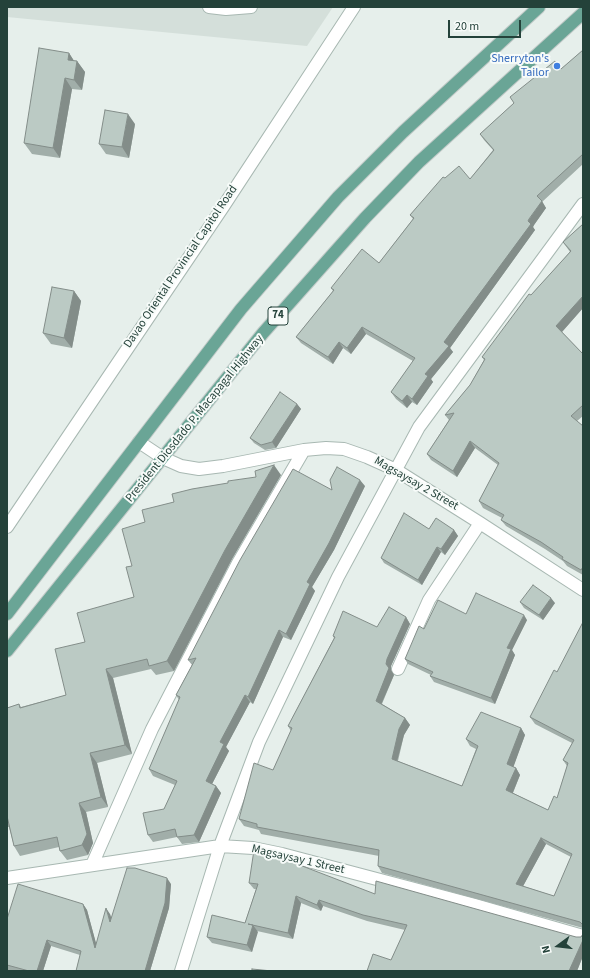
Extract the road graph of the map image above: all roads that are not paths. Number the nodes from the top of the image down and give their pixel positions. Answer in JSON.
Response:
{"nodes":[{"id":1,"x":208,"y":7,"type":"edge"},
{"id":2,"x":251,"y":7,"type":"edge"},
{"id":3,"x":354,"y":7,"type":"edge"},
{"id":4,"x":539,"y":7,"type":"edge"},
{"id":5,"x":583,"y":13,"type":"edge"},
{"id":6,"x":583,"y":204,"type":"edge"},
{"id":7,"x":139,"y":442,"type":"junction"},
{"id":8,"x":304,"y":450,"type":"junction"},
{"id":9,"x":163,"y":458,"type":"junction"},
{"id":10,"x":396,"y":470,"type":"junction"},
{"id":11,"x":480,"y":523,"type":"junction"},
{"id":12,"x":7,"y":526,"type":"edge"},
{"id":13,"x":583,"y":590,"type":"edge"},
{"id":14,"x":7,"y":614,"type":"edge"},
{"id":15,"x":7,"y":651,"type":"edge"},
{"id":16,"x":398,"y":669,"type":"dead end"},
{"id":17,"x":220,"y":846,"type":"junction"},
{"id":18,"x":92,"y":865,"type":"junction"},
{"id":19,"x":7,"y":878,"type":"edge"},
{"id":20,"x":583,"y":936,"type":"edge"},
{"id":21,"x":181,"y":971,"type":"edge"}],
"edges":[{"from":1,"to":2,"type":"street"},
{"from":3,"to":12,"type":"street","name":"Davao Oriental Provincial Capitol Road"},
{"from":4,"to":7,"type":"main road"},
{"from":5,"to":9,"type":"main road","name":"President Diosdado P. Macapagal Highway","number":"74"},
{"from":6,"to":10,"type":"street"},
{"from":7,"to":9,"type":"street","name":"Magsaysay 2 Street"},
{"from":7,"to":14,"type":"main road"},
{"from":8,"to":9,"type":"street","name":"Magsaysay 2 Street"},
{"from":8,"to":10,"type":"street","name":"Magsaysay 2 Street"},
{"from":8,"to":18,"type":"street"},
{"from":9,"to":15,"type":"main road","name":"President Diosdado P. Macapagal Highway","number":"74"},
{"from":10,"to":11,"type":"street","name":"Magsaysay 2 Street"},
{"from":10,"to":17,"type":"street"},
{"from":11,"to":13,"type":"street","name":"Magsaysay 2 Street"},
{"from":11,"to":16,"type":"street"},
{"from":17,"to":18,"type":"street","name":"Magsaysay 1 Street"},
{"from":17,"to":20,"type":"street","name":"Magsaysay 1 Street"},
{"from":17,"to":21,"type":"street"},
{"from":18,"to":19,"type":"street","name":"Magsaysay 1 Street"}]}
